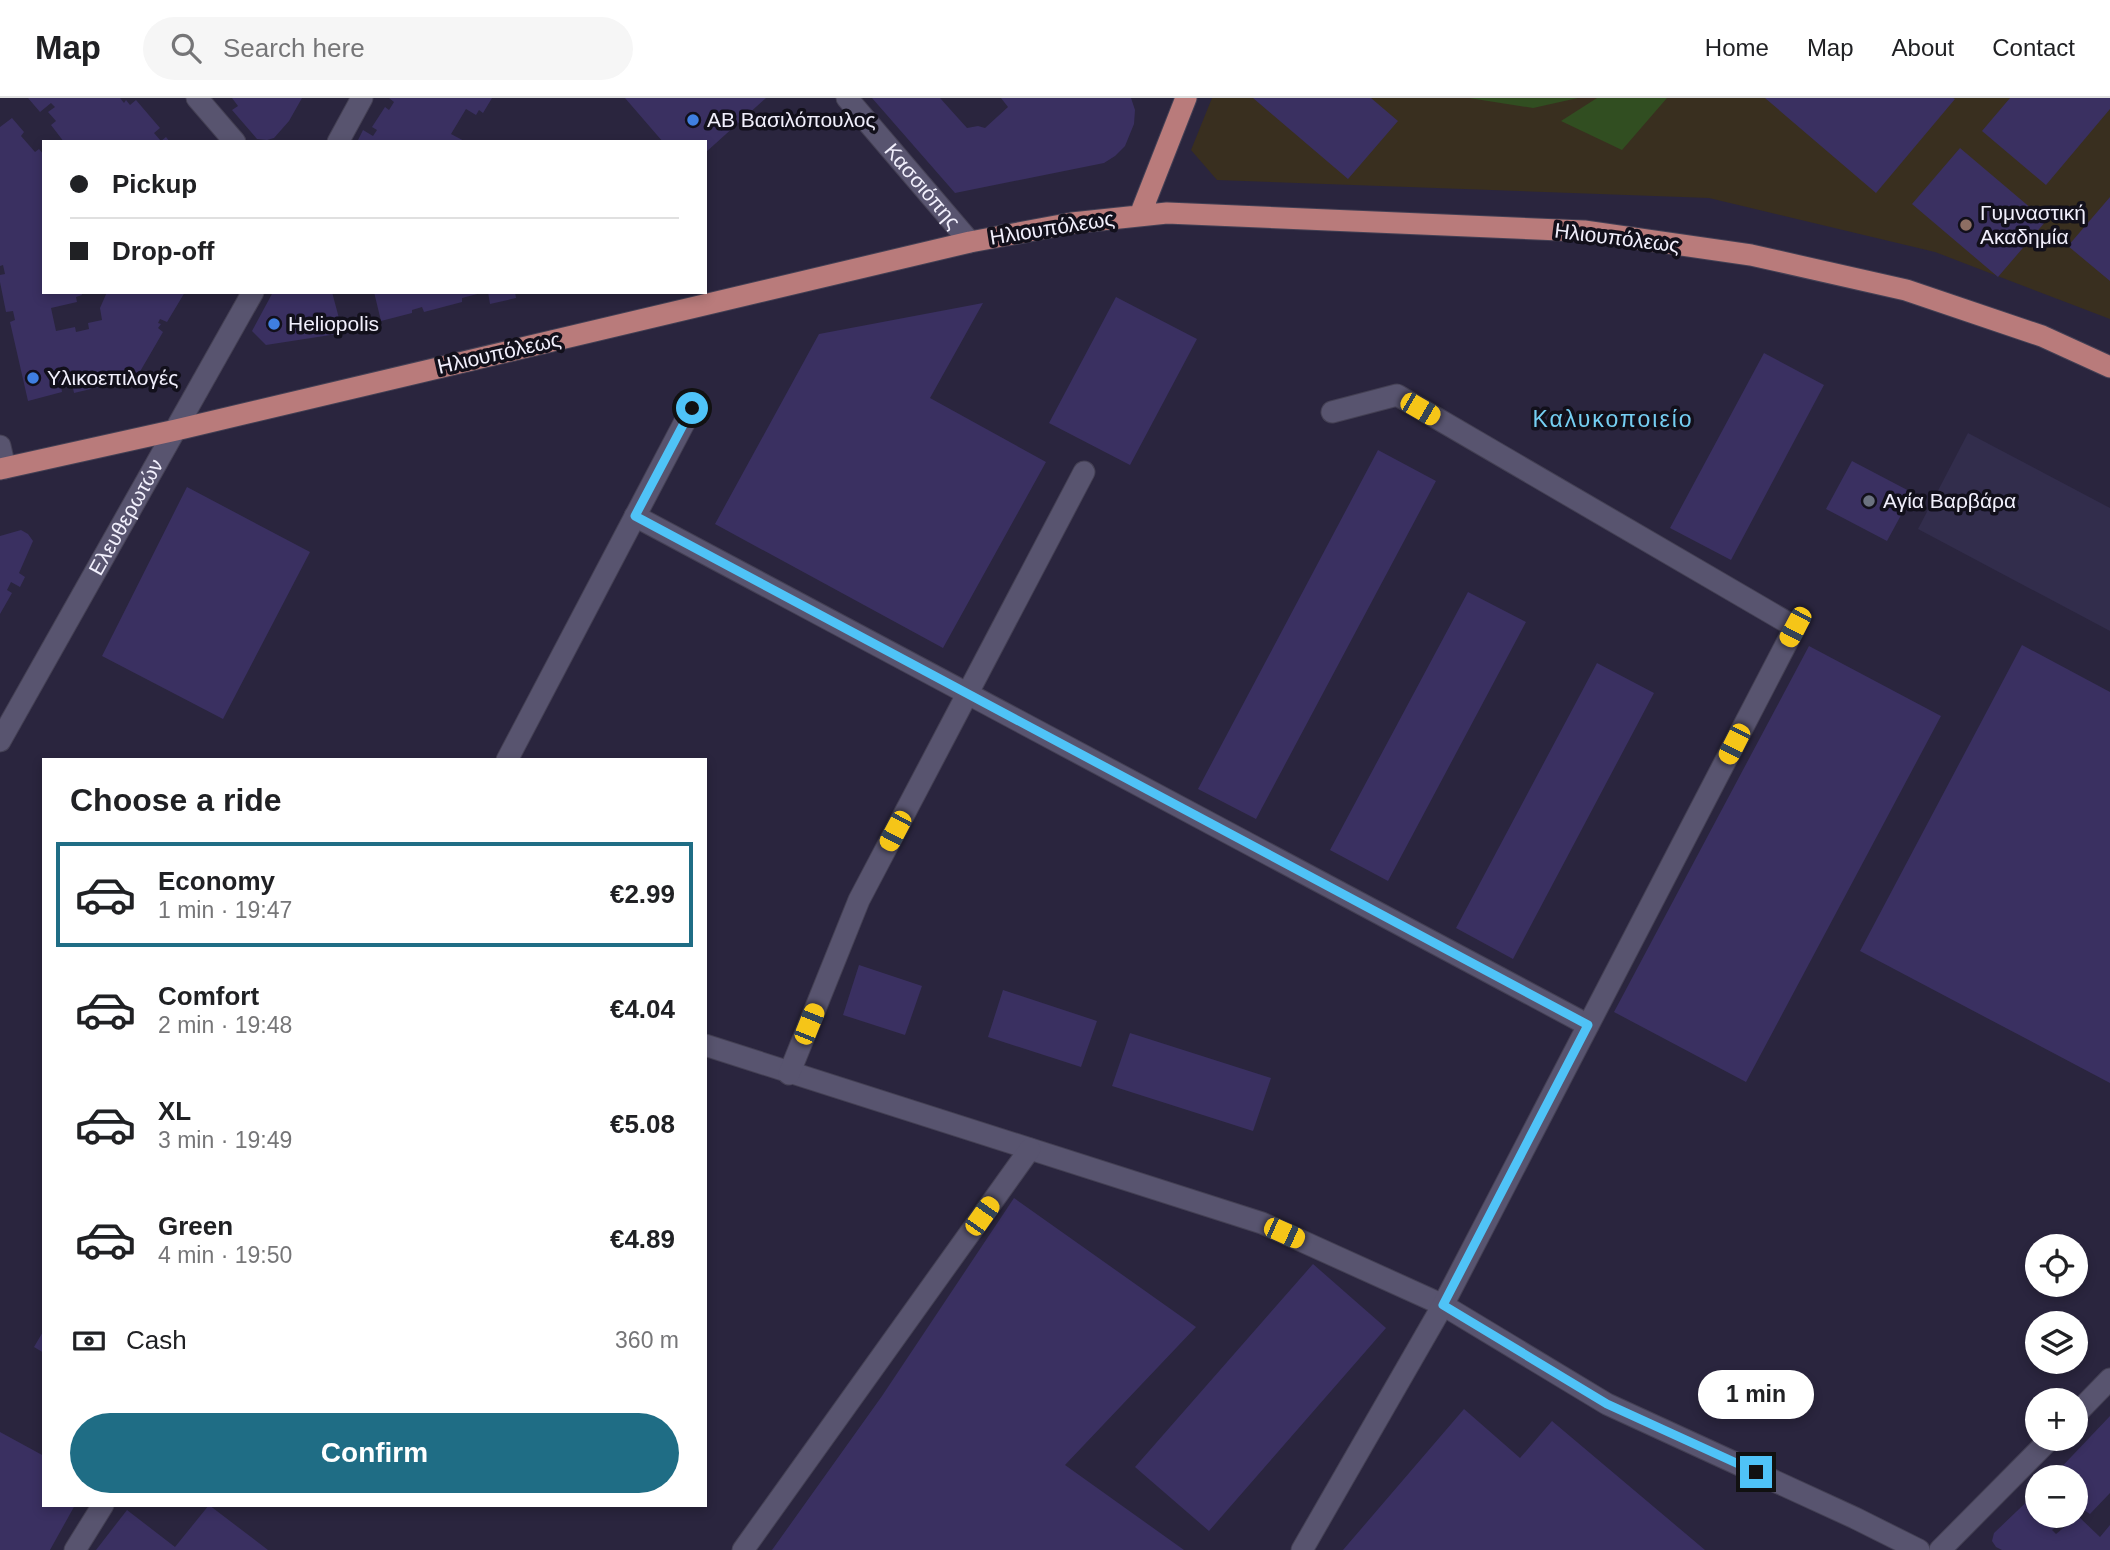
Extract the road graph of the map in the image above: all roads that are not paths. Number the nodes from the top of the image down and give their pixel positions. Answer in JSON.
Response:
{"nodes":[{"id":1,"x":197,"y":98,"type":"edge"},
{"id":2,"x":362,"y":98,"type":"edge"},
{"id":3,"x":847,"y":98,"type":"edge"},
{"id":4,"x":1186,"y":98,"type":"edge"},
{"id":5,"x":233,"y":140,"type":"edge"},
{"id":6,"x":339,"y":140,"type":"edge"},
{"id":7,"x":1140,"y":215,"type":"junction"},
{"id":8,"x":970,"y":242,"type":"junction"},
{"id":9,"x":252,"y":294,"type":"edge"},
{"id":10,"x":2110,"y":367,"type":"edge"},
{"id":11,"x":692,"y":408,"type":"dead end"},
{"id":12,"x":1332,"y":412,"type":"dead end"},
{"id":13,"x":176,"y":430,"type":"junction"},
{"id":14,"x":0,"y":446,"type":"edge"},
{"id":15,"x":2,"y":468,"type":"edge"},
{"id":16,"x":1084,"y":472,"type":"dead end"},
{"id":17,"x":635,"y":516,"type":"junction"},
{"id":18,"x":966,"y":695,"type":"junction"},
{"id":19,"x":0,"y":741,"type":"edge"},
{"id":20,"x":508,"y":758,"type":"edge"},
{"id":21,"x":1588,"y":1025,"type":"junction"},
{"id":22,"x":707,"y":1046,"type":"edge"},
{"id":23,"x":789,"y":1073,"type":"junction"},
{"id":24,"x":1030,"y":1149,"type":"junction"},
{"id":25,"x":1443,"y":1305,"type":"junction"},
{"id":26,"x":2110,"y":1379,"type":"edge"},
{"id":27,"x":2088,"y":1402,"type":"edge"},
{"id":28,"x":2038,"y":1451,"type":"edge"},
{"id":29,"x":102,"y":1507,"type":"edge"},
{"id":30,"x":75,"y":1550,"type":"edge"},
{"id":31,"x":743,"y":1550,"type":"edge"},
{"id":32,"x":1302,"y":1550,"type":"edge"},
{"id":33,"x":1919,"y":1550,"type":"edge"},
{"id":34,"x":1940,"y":1550,"type":"edge"}],
"edges":[{"from":1,"to":5,"type":"street"},
{"from":2,"to":6,"type":"street"},
{"from":3,"to":8,"type":"street","name":"Κασσιόπης"},
{"from":4,"to":7,"type":"main road"},
{"from":7,"to":8,"type":"main road","name":"Ηλιουπόλεως"},
{"from":7,"to":10,"type":"main road","name":"Ηλιουπόλεως"},
{"from":8,"to":13,"type":"main road","name":"Ηλιουπόλεως"},
{"from":9,"to":13,"type":"street","name":"Ελευθερωτών"},
{"from":11,"to":17,"type":"street"},
{"from":12,"to":21,"type":"street"},
{"from":13,"to":15,"type":"main road","name":"Ηλιουπόλεως"},
{"from":13,"to":19,"type":"street","name":"Ελευθερωτών"},
{"from":14,"to":15,"type":"street"},
{"from":16,"to":18,"type":"street"},
{"from":17,"to":18,"type":"street"},
{"from":17,"to":20,"type":"street"},
{"from":18,"to":21,"type":"street"},
{"from":18,"to":23,"type":"street"},
{"from":21,"to":25,"type":"street"},
{"from":22,"to":23,"type":"street"},
{"from":23,"to":24,"type":"street"},
{"from":24,"to":25,"type":"street"},
{"from":24,"to":31,"type":"street"},
{"from":25,"to":32,"type":"street"},
{"from":25,"to":33,"type":"street"},
{"from":26,"to":27,"type":"street"},
{"from":28,"to":34,"type":"street"},
{"from":29,"to":30,"type":"street"}]}
